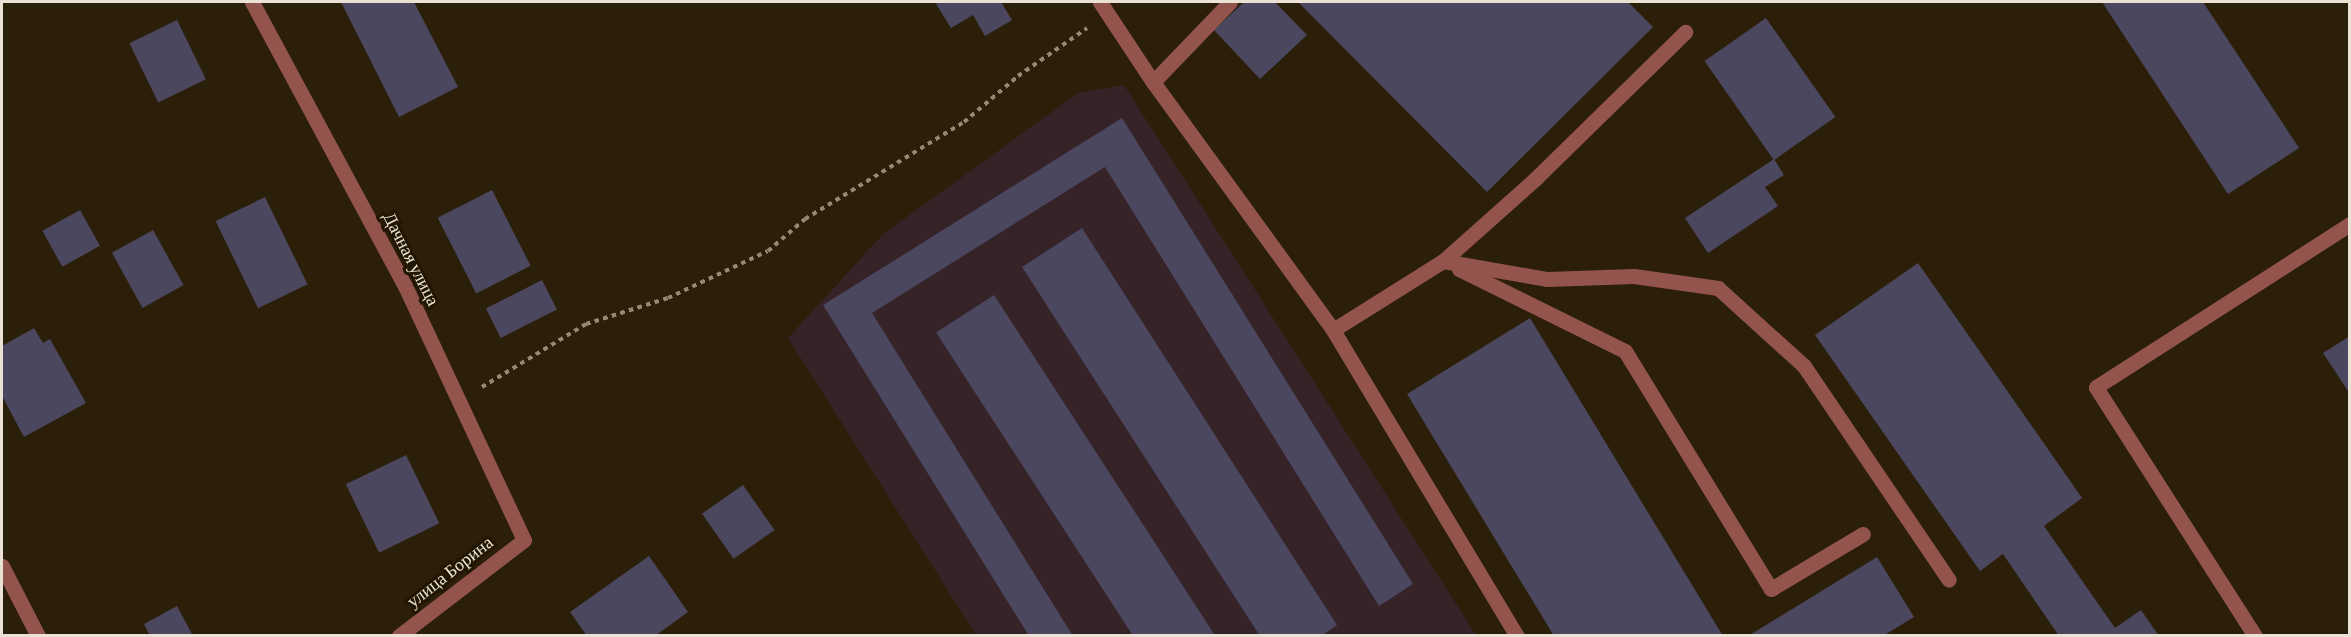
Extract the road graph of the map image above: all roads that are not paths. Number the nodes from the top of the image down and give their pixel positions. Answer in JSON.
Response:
{"nodes":[{"id":1,"x":252,"y":2,"type":"edge"},
{"id":2,"x":1230,"y":2,"type":"edge"},
{"id":3,"x":1104,"y":8,"type":"edge"},
{"id":4,"x":1685,"y":32,"type":"dead end"},
{"id":5,"x":1153,"y":82,"type":"junction"},
{"id":6,"x":2349,"y":224,"type":"edge"},
{"id":7,"x":1443,"y":261,"type":"junction"},
{"id":8,"x":1333,"y":330,"type":"junction"},
{"id":9,"x":1863,"y":534,"type":"dead end"},
{"id":10,"x":524,"y":540,"type":"joint"},
{"id":11,"x":2,"y":566,"type":"edge"},
{"id":12,"x":1949,"y":580,"type":"dead end"},
{"id":13,"x":38,"y":636,"type":"edge"},
{"id":14,"x":399,"y":636,"type":"edge"},
{"id":15,"x":1517,"y":636,"type":"edge"},
{"id":16,"x":2255,"y":636,"type":"edge"}],
"edges":[{"from":1,"to":10,"type":"street","name":"Дачная улица"},
{"from":2,"to":5,"type":"street"},
{"from":3,"to":5,"type":"street"},
{"from":4,"to":7,"type":"street"},
{"from":5,"to":8,"type":"street"},
{"from":6,"to":16,"type":"street"},
{"from":7,"to":8,"type":"street"},
{"from":7,"to":9,"type":"street"},
{"from":7,"to":12,"type":"street"},
{"from":8,"to":15,"type":"street"},
{"from":10,"to":14,"type":"street","name":"улица Борина"},
{"from":11,"to":13,"type":"street"}]}
